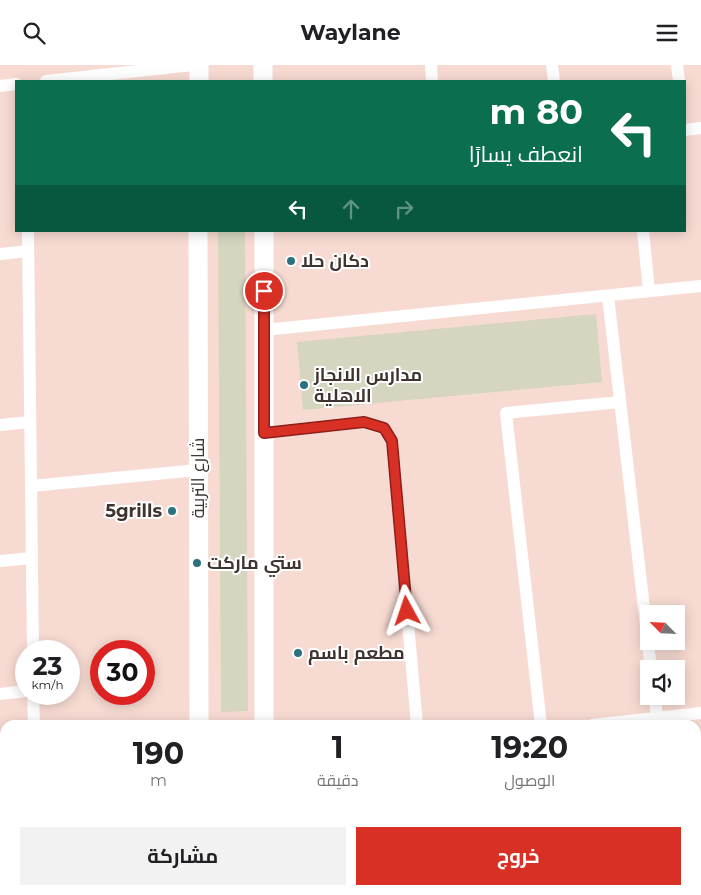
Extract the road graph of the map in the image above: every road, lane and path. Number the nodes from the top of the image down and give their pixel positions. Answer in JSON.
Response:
{"nodes":[{"id":1,"x":192,"y":65,"type":"edge"},
{"id":2,"x":199,"y":65,"type":"edge"},
{"id":3,"x":263,"y":65,"type":"edge"},
{"id":4,"x":430,"y":65,"type":"edge"},
{"id":5,"x":552,"y":65,"type":"edge"},
{"id":6,"x":677,"y":65,"type":"edge"},
{"id":7,"x":55,"y":80,"type":"edge"},
{"id":8,"x":198,"y":80,"type":"edge"},
{"id":9,"x":263,"y":80,"type":"edge"},
{"id":10,"x":432,"y":80,"type":"edge"},
{"id":11,"x":554,"y":80,"type":"edge"},
{"id":12,"x":679,"y":80,"type":"edge"},
{"id":13,"x":15,"y":85,"type":"edge"},
{"id":14,"x":0,"y":86,"type":"edge"},
{"id":15,"x":701,"y":128,"type":"edge"},
{"id":16,"x":686,"y":129,"type":"edge"},
{"id":17,"x":28,"y":232,"type":"edge"},
{"id":18,"x":198,"y":232,"type":"edge"},
{"id":19,"x":264,"y":232,"type":"edge"},
{"id":20,"x":643,"y":232,"type":"edge"},
{"id":21,"x":28,"y":251,"type":"junction"},
{"id":22,"x":0,"y":254,"type":"edge"},
{"id":23,"x":701,"y":286,"type":"edge"},
{"id":24,"x":649,"y":291,"type":"junction"},
{"id":25,"x":608,"y":296,"type":"junction"},
{"id":26,"x":264,"y":330,"type":"junction"},
{"id":27,"x":620,"y":402,"type":"junction"},
{"id":28,"x":30,"y":423,"type":"junction"},
{"id":29,"x":0,"y":425,"type":"edge"},
{"id":30,"x":264,"y":433,"type":"junction"},
{"id":31,"x":198,"y":470,"type":"junction"},
{"id":32,"x":31,"y":486,"type":"junction"},
{"id":33,"x":32,"y":558,"type":"junction"},
{"id":34,"x":0,"y":561,"type":"edge"},
{"id":35,"x":33,"y":640,"type":"edge"},
{"id":36,"x":650,"y":660,"type":"edge"},
{"id":37,"x":15,"y":692,"type":"edge"},
{"id":38,"x":0,"y":694,"type":"edge"},
{"id":39,"x":33,"y":705,"type":"edge"},
{"id":40,"x":655,"y":705,"type":"edge"},
{"id":41,"x":701,"y":713,"type":"edge"},
{"id":42,"x":657,"y":718,"type":"junction"},
{"id":43,"x":34,"y":720,"type":"edge"},
{"id":44,"x":198,"y":720,"type":"edge"},
{"id":45,"x":264,"y":720,"type":"edge"},
{"id":46,"x":417,"y":720,"type":"edge"},
{"id":47,"x":540,"y":720,"type":"edge"},
{"id":48,"x":641,"y":720,"type":"edge"}],
"edges":[{"from":1,"to":7,"type":"street"},
{"from":2,"to":8,"type":"main road"},
{"from":3,"to":9,"type":"main road"},
{"from":4,"to":10,"type":"street"},
{"from":5,"to":11,"type":"street"},
{"from":6,"to":12,"type":"street"},
{"from":13,"to":14,"type":"street"},
{"from":15,"to":16,"type":"street"},
{"from":17,"to":21,"type":"street"},
{"from":18,"to":31,"type":"main road","name":"شارع التربية"},
{"from":19,"to":26,"type":"main road"},
{"from":20,"to":24,"type":"street"},
{"from":21,"to":22,"type":"street"},
{"from":21,"to":28,"type":"street"},
{"from":23,"to":24,"type":"street"},
{"from":24,"to":25,"type":"street"},
{"from":25,"to":26,"type":"street"},
{"from":25,"to":27,"type":"street"},
{"from":26,"to":30,"type":"main road"},
{"from":27,"to":36,"type":"street"},
{"from":27,"to":47,"type":"street"},
{"from":28,"to":29,"type":"street"},
{"from":28,"to":32,"type":"street"},
{"from":30,"to":45,"type":"main road"},
{"from":30,"to":46,"type":"street"},
{"from":31,"to":32,"type":"street"},
{"from":31,"to":44,"type":"main road","name":"شارع التربية"},
{"from":32,"to":33,"type":"street"},
{"from":33,"to":34,"type":"street"},
{"from":33,"to":35,"type":"street"},
{"from":37,"to":38,"type":"street"},
{"from":39,"to":43,"type":"street"},
{"from":40,"to":42,"type":"street"},
{"from":41,"to":42,"type":"street"},
{"from":42,"to":48,"type":"street"}]}
